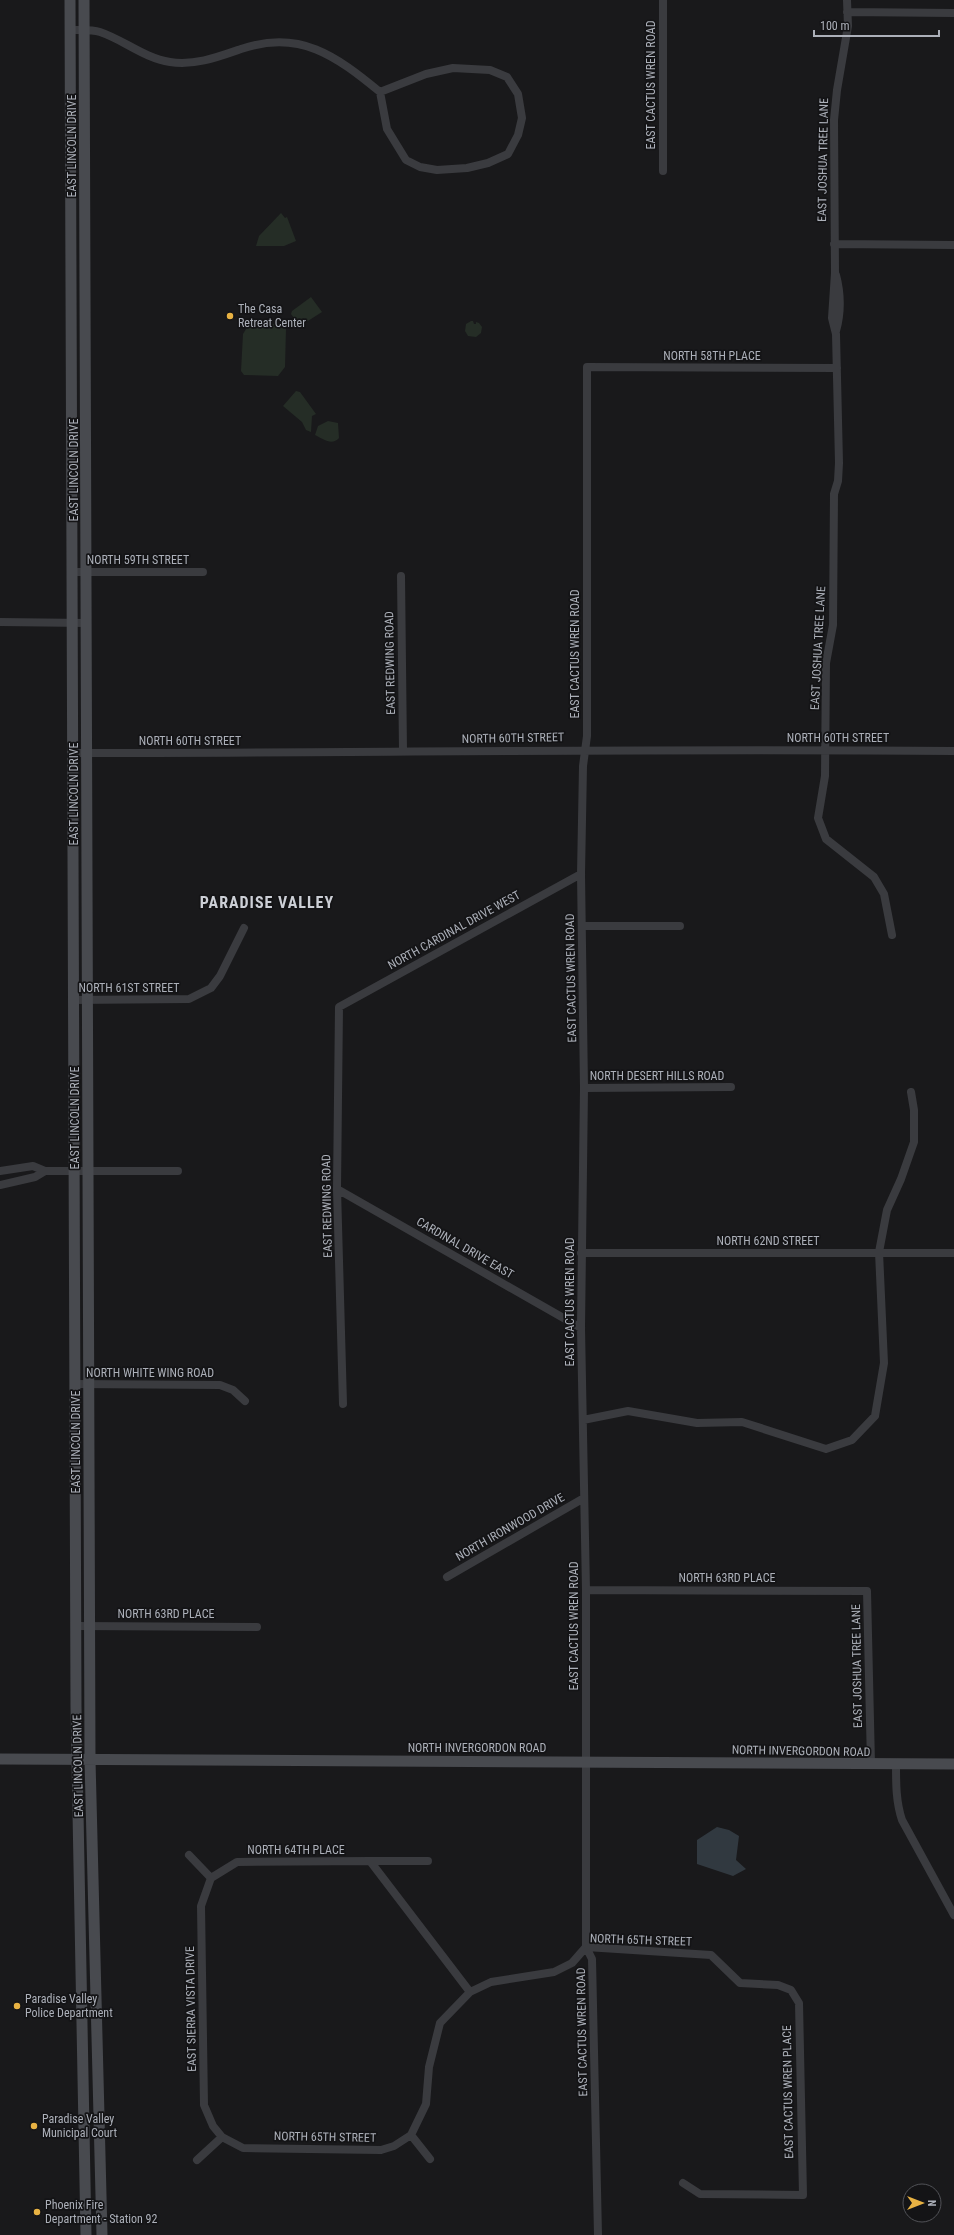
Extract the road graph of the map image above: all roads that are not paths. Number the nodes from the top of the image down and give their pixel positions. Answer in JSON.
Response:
{"nodes":[{"id":1,"x":70,"y":0,"type":"edge"},
{"id":2,"x":84,"y":0,"type":"edge"},
{"id":3,"x":663,"y":0,"type":"edge"},
{"id":4,"x":847,"y":0,"type":"edge"},
{"id":5,"x":847,"y":12,"type":"junction"},
{"id":6,"x":954,"y":13,"type":"edge"},
{"id":7,"x":70,"y":30,"type":"junction"},
{"id":8,"x":84,"y":30,"type":"junction"},
{"id":9,"x":380,"y":92,"type":"junction"},
{"id":10,"x":663,"y":171,"type":"dead end"},
{"id":11,"x":834,"y":244,"type":"junction"},
{"id":12,"x":954,"y":245,"type":"edge"},
{"id":13,"x":587,"y":367,"type":"joint"},
{"id":14,"x":836,"y":368,"type":"junction"},
{"id":15,"x":73,"y":572,"type":"junction"},
{"id":16,"x":87,"y":572,"type":"junction"},
{"id":17,"x":203,"y":572,"type":"dead end"},
{"id":18,"x":401,"y":576,"type":"dead end"},
{"id":19,"x":0,"y":622,"type":"edge"},
{"id":20,"x":73,"y":623,"type":"junction"},
{"id":21,"x":87,"y":623,"type":"junction"},
{"id":22,"x":586,"y":749,"type":"junction"},
{"id":23,"x":403,"y":751,"type":"junction"},
{"id":24,"x":826,"y":751,"type":"junction"},
{"id":25,"x":954,"y":751,"type":"edge"},
{"id":26,"x":73,"y":753,"type":"junction"},
{"id":27,"x":87,"y":753,"type":"junction"},
{"id":28,"x":72,"y":864,"type":"junction"},
{"id":29,"x":87,"y":864,"type":"junction"},
{"id":30,"x":581,"y":874,"type":"junction"},
{"id":31,"x":582,"y":926,"type":"junction"},
{"id":32,"x":680,"y":926,"type":"dead end"},
{"id":33,"x":244,"y":928,"type":"dead end"},
{"id":34,"x":892,"y":935,"type":"dead end"},
{"id":35,"x":72,"y":1000,"type":"junction"},
{"id":36,"x":88,"y":1000,"type":"junction"},
{"id":37,"x":339,"y":1007,"type":"joint"},
{"id":38,"x":731,"y":1087,"type":"dead end"},
{"id":39,"x":584,"y":1088,"type":"junction"},
{"id":40,"x":911,"y":1092,"type":"dead end"},
{"id":41,"x":74,"y":1170,"type":"junction"},
{"id":42,"x":88,"y":1170,"type":"junction"},
{"id":43,"x":0,"y":1171,"type":"edge"},
{"id":44,"x":45,"y":1171,"type":"junction"},
{"id":45,"x":178,"y":1171,"type":"dead end"},
{"id":46,"x":0,"y":1184,"type":"edge"},
{"id":47,"x":338,"y":1188,"type":"junction"},
{"id":48,"x":879,"y":1252,"type":"junction"},
{"id":49,"x":581,"y":1253,"type":"junction"},
{"id":50,"x":954,"y":1253,"type":"edge"},
{"id":51,"x":581,"y":1328,"type":"junction"},
{"id":52,"x":74,"y":1384,"type":"junction"},
{"id":53,"x":89,"y":1385,"type":"junction"},
{"id":54,"x":245,"y":1401,"type":"dead end"},
{"id":55,"x":343,"y":1404,"type":"dead end"},
{"id":56,"x":583,"y":1420,"type":"junction"},
{"id":57,"x":584,"y":1498,"type":"junction"},
{"id":58,"x":447,"y":1577,"type":"dead end"},
{"id":59,"x":586,"y":1590,"type":"junction"},
{"id":60,"x":867,"y":1590,"type":"joint"},
{"id":61,"x":76,"y":1626,"type":"junction"},
{"id":62,"x":90,"y":1626,"type":"junction"},
{"id":63,"x":257,"y":1627,"type":"dead end"},
{"id":64,"x":0,"y":1758,"type":"edge"},
{"id":65,"x":76,"y":1759,"type":"junction"},
{"id":66,"x":90,"y":1760,"type":"junction"},
{"id":67,"x":587,"y":1762,"type":"junction"},
{"id":68,"x":871,"y":1764,"type":"junction"},
{"id":69,"x":896,"y":1764,"type":"junction"},
{"id":70,"x":954,"y":1764,"type":"edge"},
{"id":71,"x":189,"y":1855,"type":"dead end"},
{"id":72,"x":370,"y":1861,"type":"junction"},
{"id":73,"x":428,"y":1861,"type":"dead end"},
{"id":74,"x":211,"y":1878,"type":"junction"},
{"id":75,"x":93,"y":1906,"type":"junction"},
{"id":76,"x":79,"y":1907,"type":"junction"},
{"id":77,"x":954,"y":1915,"type":"edge"},
{"id":78,"x":586,"y":1947,"type":"junction"},
{"id":79,"x":791,"y":1990,"type":"joint"},
{"id":80,"x":470,"y":1992,"type":"junction"},
{"id":81,"x":97,"y":2081,"type":"junction"},
{"id":82,"x":83,"y":2082,"type":"junction"},
{"id":83,"x":411,"y":2135,"type":"junction"},
{"id":84,"x":222,"y":2136,"type":"junction"},
{"id":85,"x":430,"y":2159,"type":"dead end"},
{"id":86,"x":197,"y":2160,"type":"dead end"},
{"id":87,"x":85,"y":2165,"type":"junction"},
{"id":88,"x":100,"y":2165,"type":"junction"},
{"id":89,"x":683,"y":2183,"type":"dead end"},
{"id":90,"x":86,"y":2235,"type":"edge"},
{"id":91,"x":102,"y":2235,"type":"edge"},
{"id":92,"x":598,"y":2235,"type":"edge"}],
"edges":[{"from":1,"to":7,"type":"main road","name":"EAST LINCOLN DRIVE"},
{"from":2,"to":8,"type":"main road","name":"EAST LINCOLN DRIVE"},
{"from":3,"to":10,"type":"street","name":"EAST CACTUS WREN ROAD"},
{"from":4,"to":5,"type":"street","name":"EAST JOSHUA TREE LANE"},
{"from":5,"to":6,"type":"street"},
{"from":5,"to":11,"type":"street","name":"EAST JOSHUA TREE LANE"},
{"from":7,"to":8,"type":"street"},
{"from":7,"to":15,"type":"main road","name":"EAST LINCOLN DRIVE"},
{"from":8,"to":9,"type":"street"},
{"from":8,"to":16,"type":"main road","name":"EAST LINCOLN DRIVE"},
{"from":9,"to":9,"type":"street"},
{"from":11,"to":12,"type":"street"},
{"from":11,"to":14,"type":"street","name":"EAST JOSHUA TREE LANE"},
{"from":13,"to":14,"type":"street","name":"NORTH 58TH PLACE"},
{"from":13,"to":22,"type":"street","name":"EAST CACTUS WREN ROAD"},
{"from":14,"to":24,"type":"street","name":"EAST JOSHUA TREE LANE"},
{"from":15,"to":16,"type":"street","name":"NORTH 59TH STREET"},
{"from":15,"to":20,"type":"main road","name":"EAST LINCOLN DRIVE"},
{"from":16,"to":17,"type":"street","name":"NORTH 59TH STREET"},
{"from":16,"to":21,"type":"main road","name":"EAST LINCOLN DRIVE"},
{"from":18,"to":23,"type":"street","name":"EAST REDWING ROAD"},
{"from":19,"to":20,"type":"street"},
{"from":20,"to":21,"type":"street"},
{"from":20,"to":26,"type":"main road","name":"EAST LINCOLN DRIVE"},
{"from":21,"to":27,"type":"main road","name":"EAST LINCOLN DRIVE"},
{"from":22,"to":23,"type":"street","name":"NORTH 60TH STREET"},
{"from":22,"to":24,"type":"street","name":"NORTH 60TH STREET"},
{"from":22,"to":30,"type":"street","name":"EAST CACTUS WREN ROAD"},
{"from":23,"to":27,"type":"street","name":"NORTH 60TH STREET"},
{"from":24,"to":25,"type":"street","name":"NORTH 60TH STREET"},
{"from":24,"to":34,"type":"street","name":"EAST JOSHUA TREE LANE"},
{"from":26,"to":27,"type":"street","name":"NORTH 60TH STREET"},
{"from":26,"to":28,"type":"main road","name":"EAST LINCOLN DRIVE"},
{"from":27,"to":29,"type":"main road","name":"EAST LINCOLN DRIVE"},
{"from":28,"to":29,"type":"main road"},
{"from":28,"to":35,"type":"main road","name":"EAST LINCOLN DRIVE"},
{"from":29,"to":36,"type":"main road","name":"EAST LINCOLN DRIVE"},
{"from":30,"to":31,"type":"street","name":"EAST CACTUS WREN ROAD"},
{"from":30,"to":37,"type":"street","name":"NORTH CARDINAL DRIVE WEST"},
{"from":31,"to":32,"type":"street"},
{"from":31,"to":39,"type":"street","name":"EAST CACTUS WREN ROAD"},
{"from":33,"to":36,"type":"street","name":"NORTH 61ST STREET"},
{"from":35,"to":36,"type":"street","name":"NORTH 61ST STREET"},
{"from":35,"to":41,"type":"main road","name":"EAST LINCOLN DRIVE"},
{"from":36,"to":42,"type":"main road","name":"EAST LINCOLN DRIVE"},
{"from":37,"to":47,"type":"street","name":"EAST REDWING ROAD"},
{"from":38,"to":39,"type":"street","name":"NORTH DESERT HILLS ROAD"},
{"from":39,"to":49,"type":"street","name":"EAST CACTUS WREN ROAD"},
{"from":40,"to":48,"type":"street"},
{"from":41,"to":42,"type":"street"},
{"from":41,"to":44,"type":"street"},
{"from":41,"to":52,"type":"main road","name":"EAST LINCOLN DRIVE"},
{"from":42,"to":45,"type":"street"},
{"from":42,"to":53,"type":"main road","name":"EAST LINCOLN DRIVE"},
{"from":43,"to":44,"type":"street"},
{"from":44,"to":46,"type":"street"},
{"from":47,"to":51,"type":"street","name":"CARDINAL DRIVE EAST"},
{"from":47,"to":55,"type":"street","name":"EAST REDWING ROAD"},
{"from":48,"to":49,"type":"street","name":"NORTH 62ND STREET"},
{"from":48,"to":50,"type":"street","name":"NORTH 62ND STREET"},
{"from":48,"to":56,"type":"street"},
{"from":49,"to":51,"type":"street","name":"EAST CACTUS WREN ROAD"},
{"from":51,"to":56,"type":"street","name":"EAST CACTUS WREN ROAD"},
{"from":52,"to":53,"type":"street","name":"NORTH WHITE WING ROAD"},
{"from":52,"to":61,"type":"main road","name":"EAST LINCOLN DRIVE"},
{"from":53,"to":54,"type":"street","name":"NORTH WHITE WING ROAD"},
{"from":53,"to":62,"type":"main road","name":"EAST LINCOLN DRIVE"},
{"from":56,"to":57,"type":"street","name":"EAST CACTUS WREN ROAD"},
{"from":57,"to":58,"type":"street","name":"NORTH IRONWOOD DRIVE"},
{"from":57,"to":59,"type":"street","name":"EAST CACTUS WREN ROAD"},
{"from":59,"to":60,"type":"street","name":"NORTH 63RD PLACE"},
{"from":59,"to":67,"type":"street","name":"EAST CACTUS WREN ROAD"},
{"from":60,"to":68,"type":"street","name":"EAST JOSHUA TREE LANE"},
{"from":61,"to":62,"type":"street","name":"NORTH 63RD PLACE"},
{"from":61,"to":65,"type":"main road","name":"EAST LINCOLN DRIVE"},
{"from":62,"to":63,"type":"street","name":"NORTH 63RD PLACE"},
{"from":62,"to":66,"type":"main road","name":"EAST LINCOLN DRIVE"},
{"from":64,"to":65,"type":"main road","name":"NORTH INVERGORDON ROAD"},
{"from":65,"to":66,"type":"main road","name":"NORTH INVERGORDON ROAD"},
{"from":65,"to":76,"type":"main road","name":"EAST LINCOLN DRIVE"},
{"from":66,"to":67,"type":"main road","name":"NORTH INVERGORDON ROAD"},
{"from":66,"to":75,"type":"main road","name":"EAST LINCOLN DRIVE"},
{"from":67,"to":68,"type":"main road","name":"NORTH INVERGORDON ROAD"},
{"from":67,"to":78,"type":"street","name":"EAST CACTUS WREN ROAD"},
{"from":68,"to":69,"type":"main road","name":"NORTH INVERGORDON ROAD"},
{"from":69,"to":70,"type":"main road","name":"NORTH INVERGORDON ROAD"},
{"from":69,"to":77,"type":"street"},
{"from":71,"to":74,"type":"street"},
{"from":72,"to":73,"type":"street","name":"NORTH 64TH PLACE"},
{"from":72,"to":74,"type":"street","name":"NORTH 64TH PLACE"},
{"from":72,"to":80,"type":"street"},
{"from":74,"to":84,"type":"street","name":"EAST SIERRA VISTA DRIVE"},
{"from":75,"to":76,"type":"main road"},
{"from":75,"to":81,"type":"main road","name":"EAST LINCOLN DRIVE"},
{"from":76,"to":82,"type":"main road","name":"EAST LINCOLN DRIVE"},
{"from":78,"to":79,"type":"street","name":"NORTH 65TH STREET"},
{"from":78,"to":80,"type":"street","name":"NORTH 65TH STREET"},
{"from":78,"to":92,"type":"street","name":"EAST CACTUS WREN ROAD"},
{"from":79,"to":89,"type":"street","name":"EAST CACTUS WREN PLACE"},
{"from":80,"to":83,"type":"street","name":"NORTH 65TH STREET"},
{"from":81,"to":82,"type":"main road"},
{"from":81,"to":88,"type":"main road","name":"EAST LINCOLN DRIVE"},
{"from":82,"to":87,"type":"main road","name":"EAST LINCOLN DRIVE"},
{"from":83,"to":84,"type":"street","name":"NORTH 65TH STREET"},
{"from":83,"to":85,"type":"street"},
{"from":84,"to":86,"type":"street"},
{"from":87,"to":88,"type":"main road"},
{"from":87,"to":90,"type":"main road","name":"EAST LINCOLN DRIVE"},
{"from":88,"to":91,"type":"main road","name":"EAST LINCOLN DRIVE"}]}
